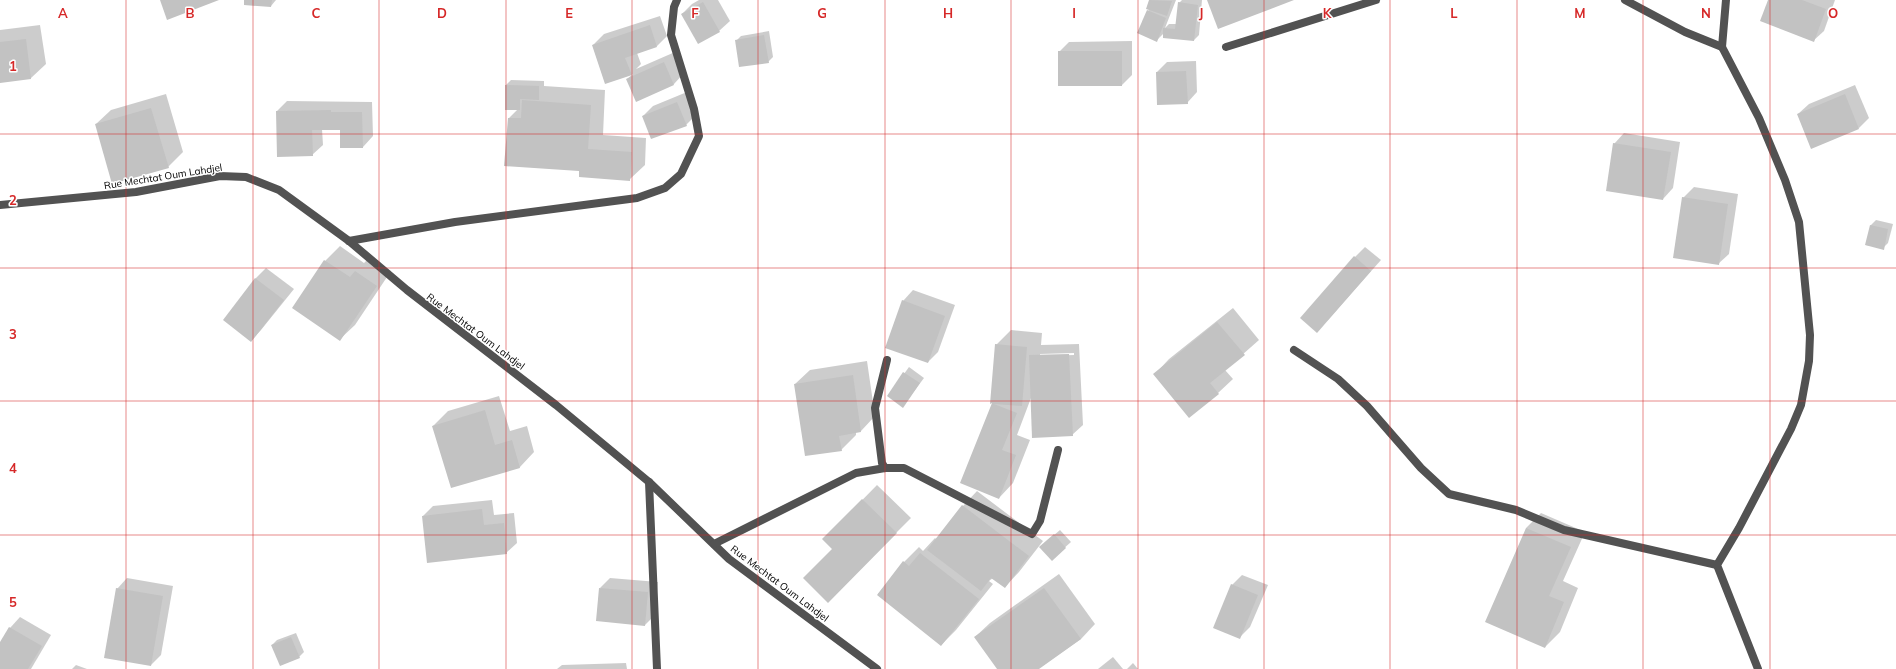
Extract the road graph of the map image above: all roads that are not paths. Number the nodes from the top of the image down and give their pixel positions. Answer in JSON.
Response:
{"nodes":[{"id":1,"x":677,"y":0,"type":"edge"},
{"id":2,"x":1376,"y":0,"type":"edge"},
{"id":3,"x":1625,"y":0,"type":"edge"},
{"id":4,"x":1726,"y":0,"type":"edge"},
{"id":5,"x":1226,"y":47,"type":"dead end"},
{"id":6,"x":1722,"y":47,"type":"junction"},
{"id":7,"x":0,"y":205,"type":"edge"},
{"id":8,"x":349,"y":242,"type":"junction"},
{"id":9,"x":1294,"y":350,"type":"dead end"},
{"id":10,"x":887,"y":360,"type":"dead end"},
{"id":11,"x":1058,"y":450,"type":"dead end"},
{"id":12,"x":885,"y":468,"type":"junction"},
{"id":13,"x":649,"y":482,"type":"junction"},
{"id":14,"x":714,"y":544,"type":"junction"},
{"id":15,"x":1717,"y":565,"type":"junction"},
{"id":16,"x":656,"y":669,"type":"edge"},
{"id":17,"x":877,"y":669,"type":"edge"},
{"id":18,"x":1758,"y":669,"type":"edge"}],
"edges":[{"from":1,"to":8,"type":"street"},
{"from":2,"to":5,"type":"street"},
{"from":3,"to":6,"type":"street"},
{"from":4,"to":6,"type":"street"},
{"from":6,"to":15,"type":"street"},
{"from":7,"to":8,"type":"street","name":"Rue Mechtat Oum Lahdjel"},
{"from":8,"to":13,"type":"street","name":"Rue Mechtat Oum Lahdjel"},
{"from":9,"to":15,"type":"street"},
{"from":10,"to":12,"type":"street"},
{"from":11,"to":12,"type":"street"},
{"from":12,"to":14,"type":"street"},
{"from":13,"to":14,"type":"street","name":"Rue Mechtat Oum Lahdjel"},
{"from":13,"to":16,"type":"street"},
{"from":14,"to":17,"type":"street","name":"Rue Mechtat Oum Lahdjel"},
{"from":15,"to":18,"type":"street"}]}
